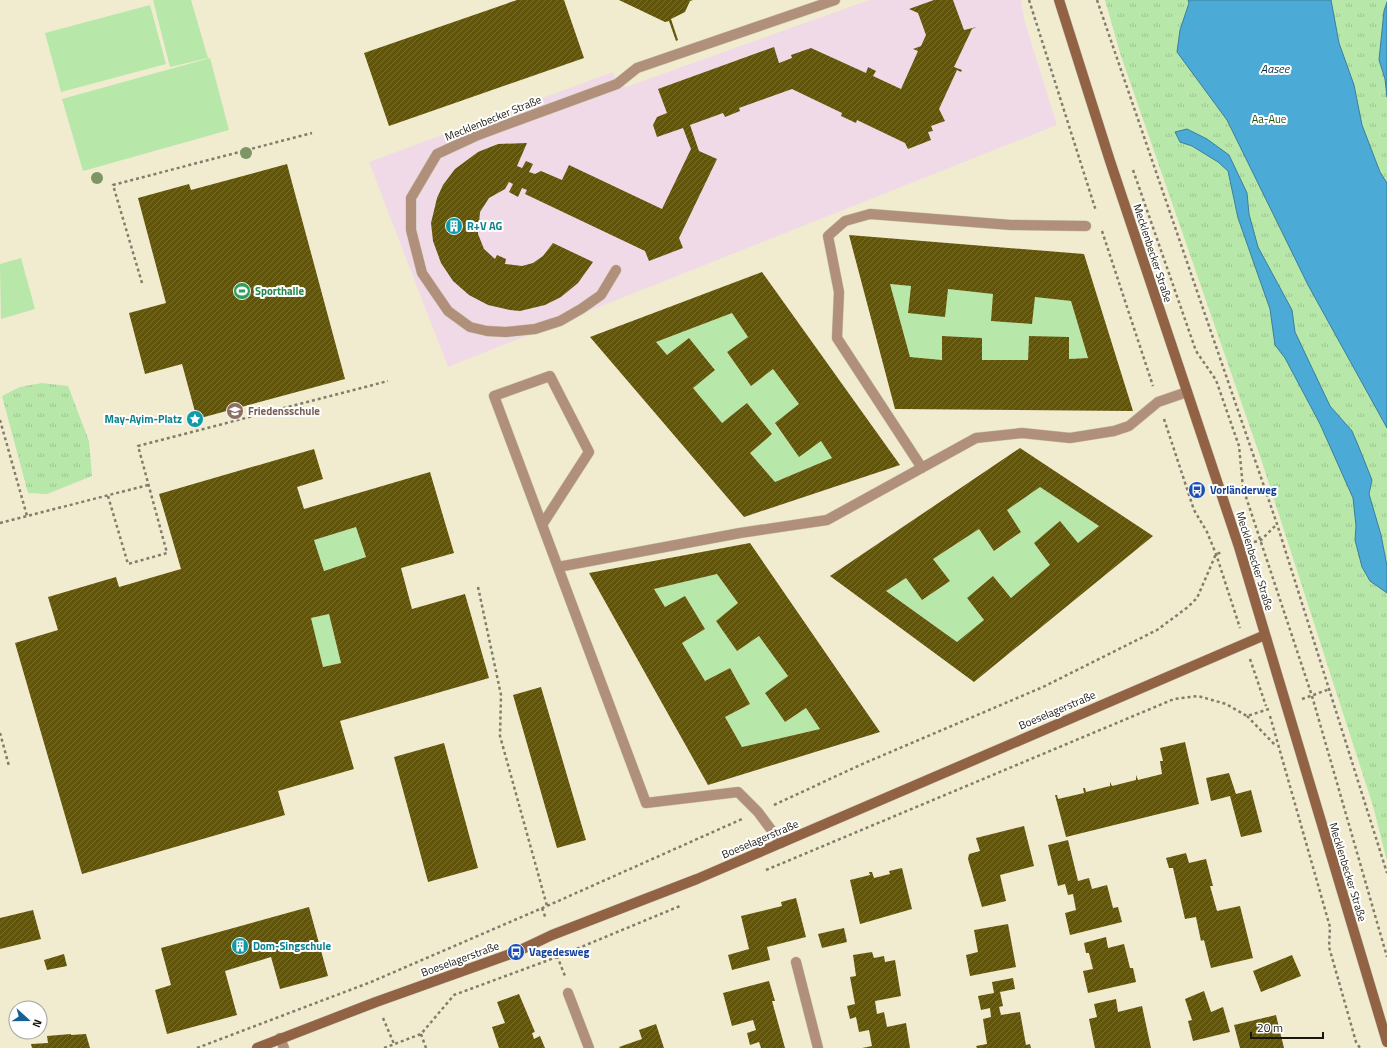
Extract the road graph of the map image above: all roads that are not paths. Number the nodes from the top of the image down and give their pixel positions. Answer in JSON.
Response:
{"nodes":[{"id":1,"x":835,"y":0,"type":"edge"},
{"id":2,"x":1059,"y":0,"type":"edge"},
{"id":3,"x":1086,"y":226,"type":"dead end"},
{"id":4,"x":616,"y":270,"type":"dead end"},
{"id":5,"x":1187,"y":392,"type":"junction"},
{"id":6,"x":922,"y":468,"type":"junction"},
{"id":7,"x":542,"y":525,"type":"junction"},
{"id":8,"x":558,"y":567,"type":"junction"},
{"id":9,"x":1265,"y":634,"type":"junction"},
{"id":10,"x":781,"y":843,"type":"junction"},
{"id":11,"x":796,"y":962,"type":"dead end"},
{"id":12,"x":568,"y":993,"type":"dead end"},
{"id":13,"x":280,"y":1038,"type":"junction"},
{"id":14,"x":1387,"y":1042,"type":"edge"},
{"id":15,"x":257,"y":1048,"type":"edge"},
{"id":16,"x":284,"y":1048,"type":"edge"},
{"id":17,"x":589,"y":1048,"type":"edge"},
{"id":18,"x":818,"y":1048,"type":"edge"}],
"edges":[{"from":1,"to":4,"type":"street","name":"Mecklenbecker Straße"},
{"from":2,"to":5,"type":"street","name":"Mecklenbecker Straße"},
{"from":3,"to":6,"type":"street"},
{"from":5,"to":6,"type":"street"},
{"from":5,"to":9,"type":"street","name":"Mecklenbecker Straße"},
{"from":6,"to":8,"type":"street"},
{"from":7,"to":7,"type":"street"},
{"from":7,"to":8,"type":"street"},
{"from":8,"to":10,"type":"street"},
{"from":9,"to":10,"type":"street","name":"Boeselagerstraße"},
{"from":9,"to":14,"type":"street","name":"Mecklenbecker Straße"},
{"from":10,"to":13,"type":"street","name":"Boeselagerstraße"},
{"from":11,"to":18,"type":"street"},
{"from":12,"to":17,"type":"street"},
{"from":13,"to":15,"type":"street","name":"Boeselagerstraße"},
{"from":13,"to":16,"type":"street"}]}
